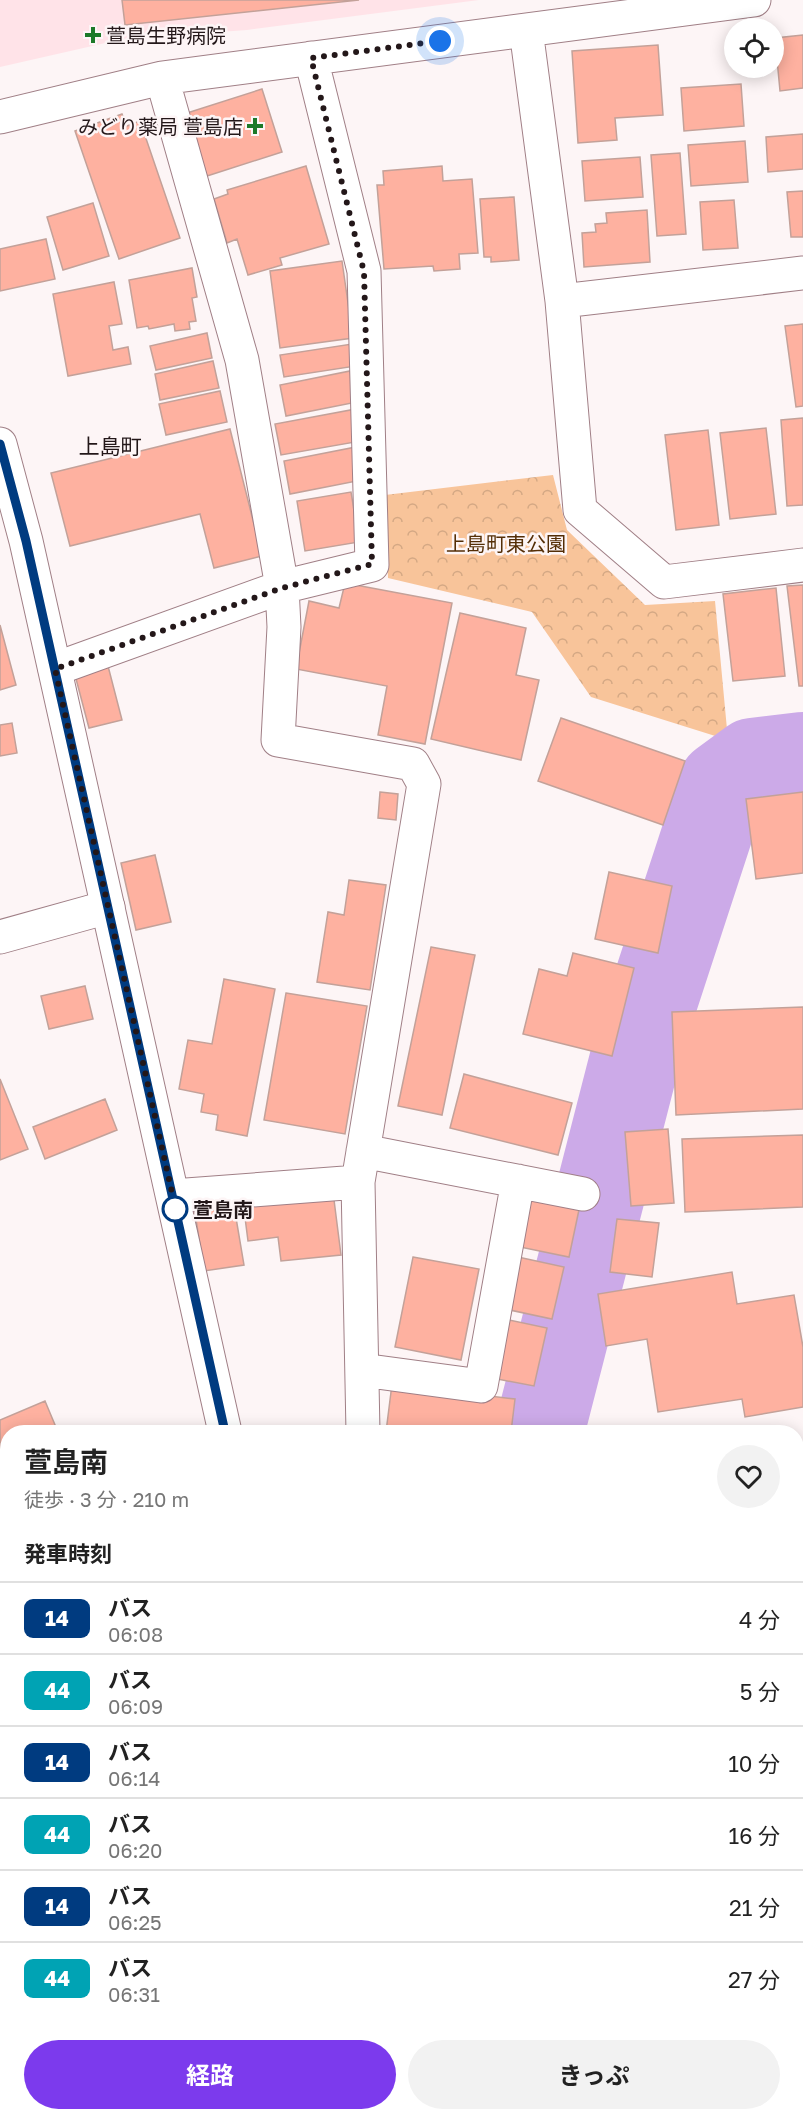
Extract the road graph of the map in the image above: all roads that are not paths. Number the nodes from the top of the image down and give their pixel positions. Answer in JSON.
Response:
{"nodes":[{"id":1,"x":753,"y":0,"type":"edge"},
{"id":2,"x":526,"y":30,"type":"junction"},
{"id":3,"x":311,"y":58,"type":"junction"},
{"id":4,"x":162,"y":78,"type":"junction"},
{"id":5,"x":0,"y":117,"type":"edge"},
{"id":6,"x":803,"y":273,"type":"edge"},
{"id":7,"x":562,"y":301,"type":"junction"},
{"id":8,"x":0,"y":444,"type":"edge"},
{"id":9,"x":803,"y":565,"type":"edge"},
{"id":10,"x":282,"y":588,"type":"junction"},
{"id":11,"x":55,"y":669,"type":"junction"},
{"id":12,"x":108,"y":908,"type":"junction"},
{"id":13,"x":0,"y":937,"type":"edge"},
{"id":14,"x":361,"y":1167,"type":"junction"},
{"id":15,"x":518,"y":1181,"type":"junction"},
{"id":16,"x":584,"y":1194,"type":"dead end"},
{"id":17,"x":173,"y":1196,"type":"junction"},
{"id":18,"x":362,"y":1370,"type":"junction"},
{"id":19,"x":223,"y":1425,"type":"edge"},
{"id":20,"x":363,"y":1425,"type":"edge"}],
"edges":[{"from":1,"to":2,"type":"street"},
{"from":2,"to":3,"type":"street"},
{"from":2,"to":7,"type":"street"},
{"from":3,"to":4,"type":"street"},
{"from":3,"to":10,"type":"street"},
{"from":4,"to":5,"type":"street"},
{"from":4,"to":10,"type":"street"},
{"from":6,"to":7,"type":"street"},
{"from":7,"to":9,"type":"street"},
{"from":8,"to":11,"type":"street"},
{"from":10,"to":11,"type":"street"},
{"from":10,"to":14,"type":"street"},
{"from":11,"to":12,"type":"street"},
{"from":12,"to":13,"type":"street"},
{"from":12,"to":17,"type":"street"},
{"from":14,"to":15,"type":"street"},
{"from":14,"to":17,"type":"street"},
{"from":14,"to":18,"type":"street"},
{"from":15,"to":16,"type":"street"},
{"from":15,"to":18,"type":"street"},
{"from":17,"to":19,"type":"street"},
{"from":18,"to":20,"type":"street"}]}
